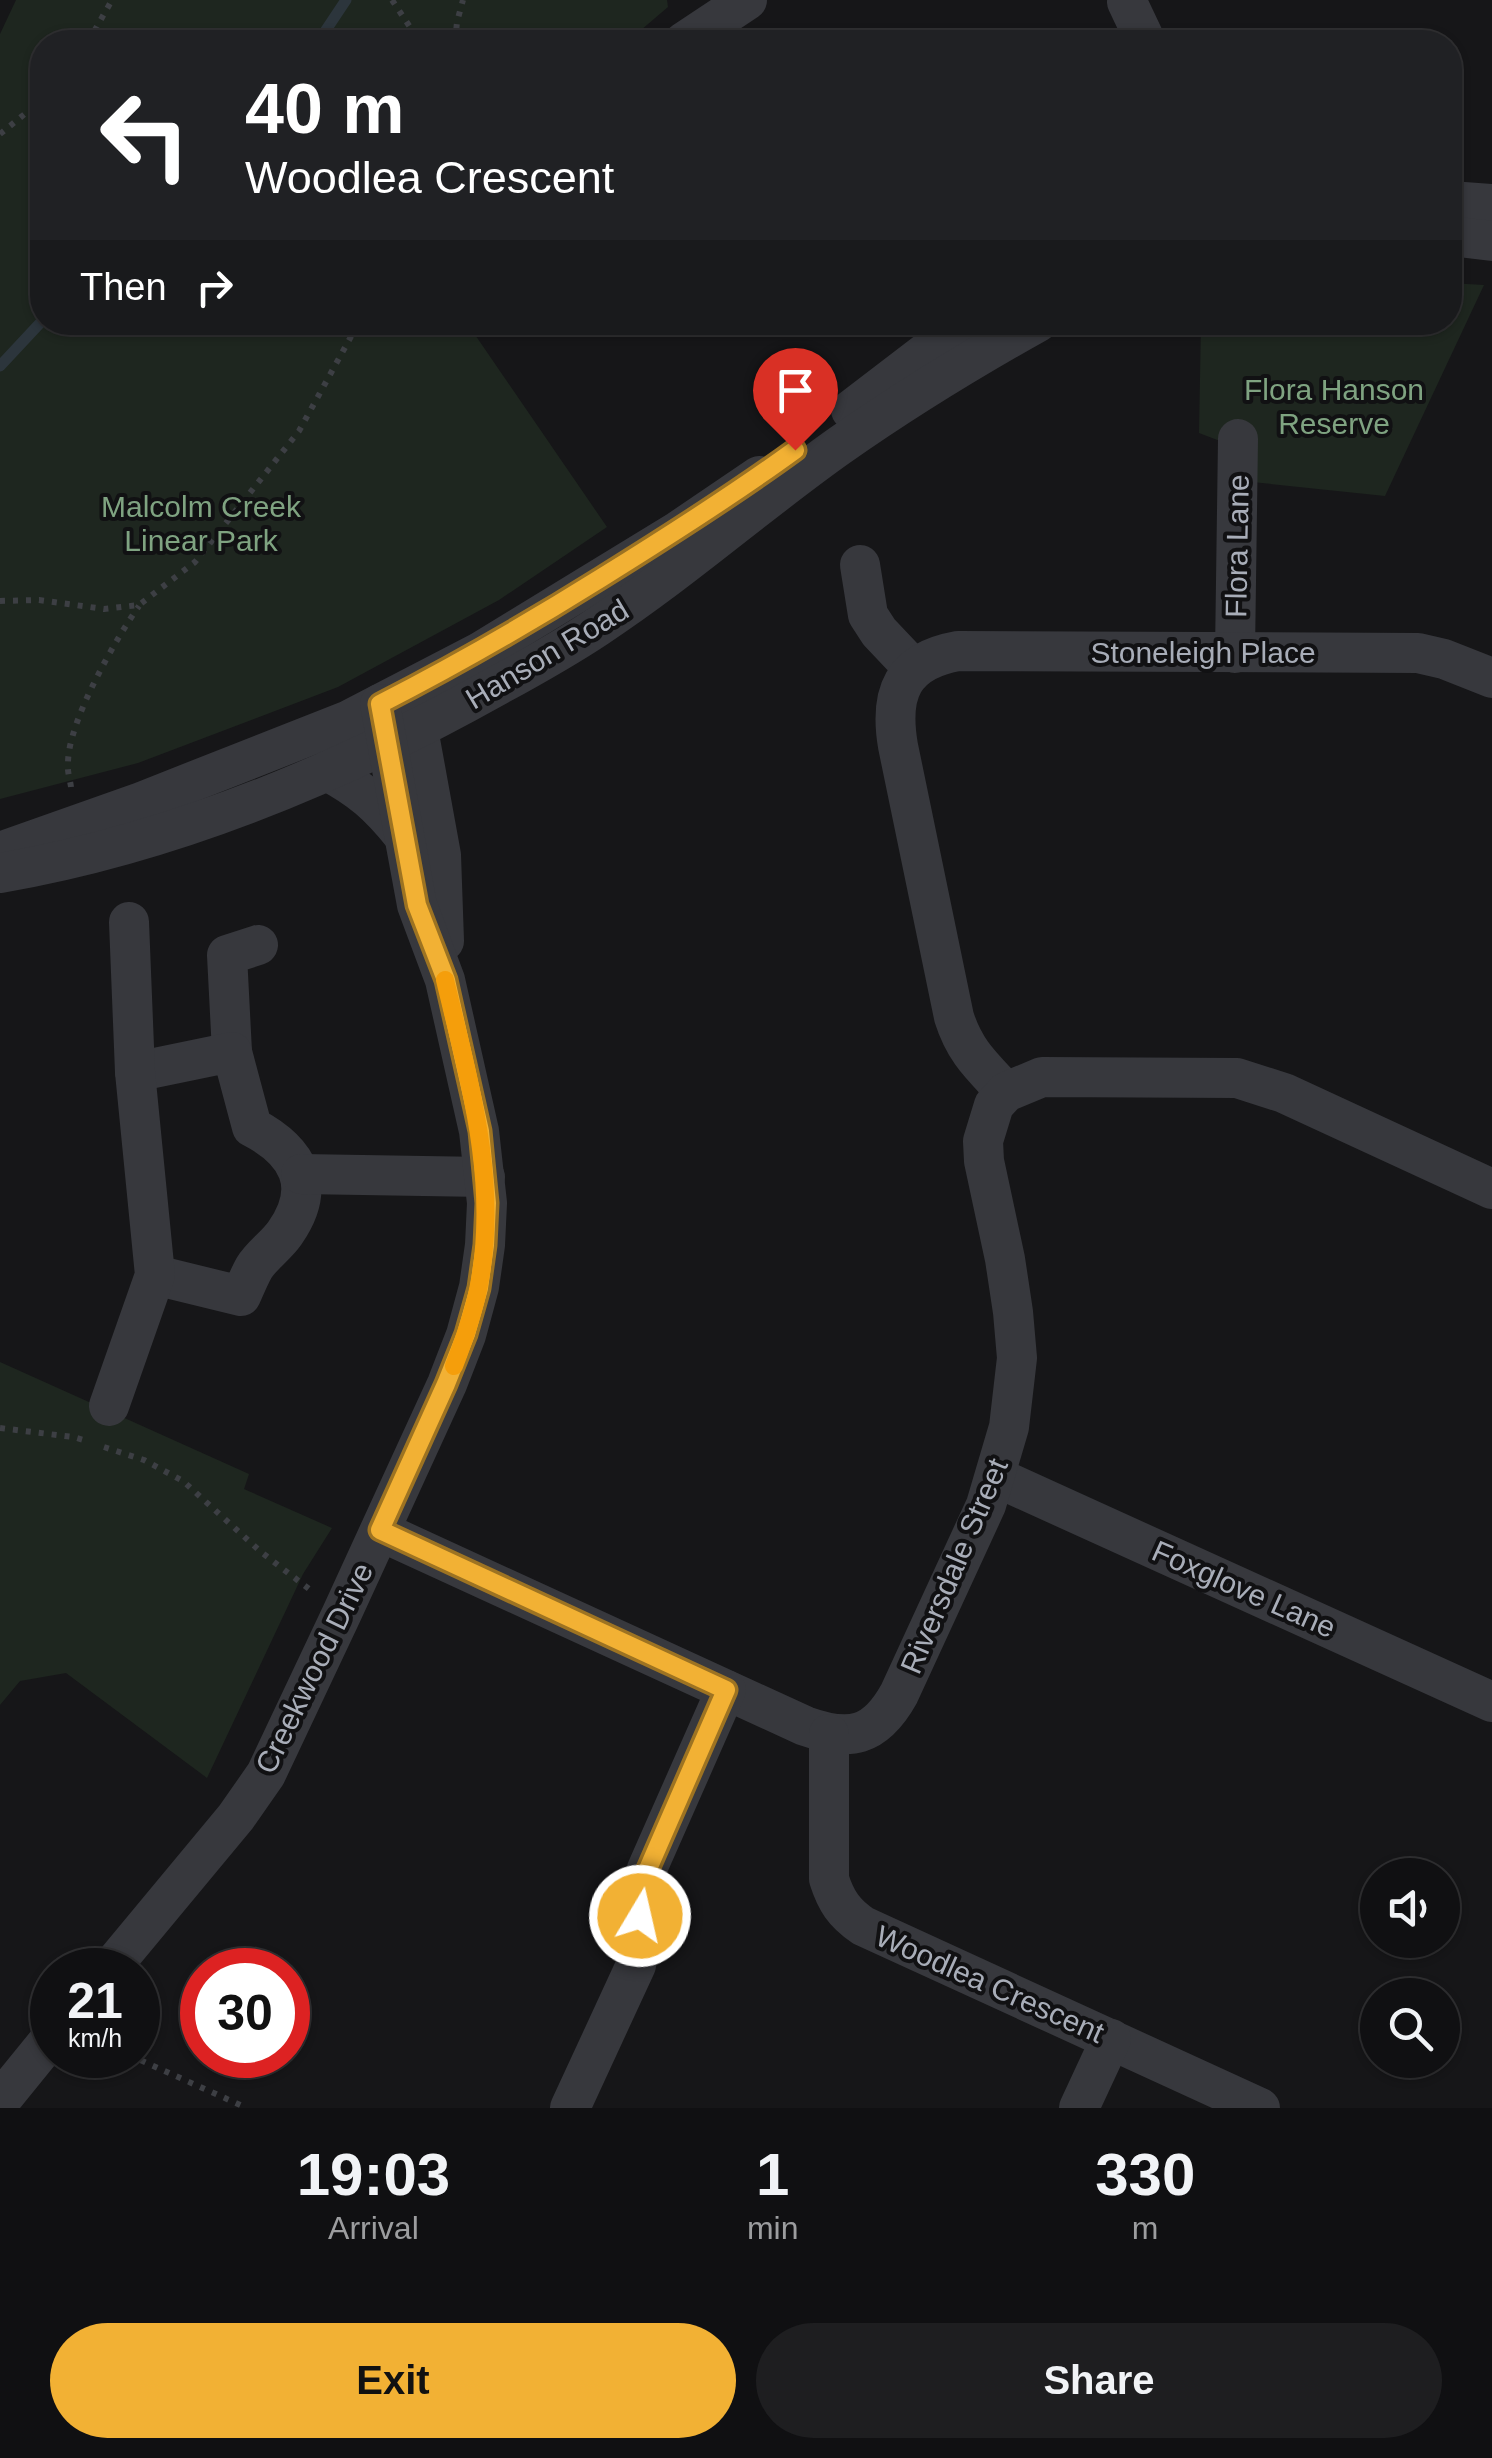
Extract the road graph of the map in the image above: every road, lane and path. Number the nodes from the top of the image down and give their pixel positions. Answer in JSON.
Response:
{"nodes":[{"id":1,"x":112,"y":0,"type":"edge"},
{"id":2,"x":392,"y":0,"type":"edge"},
{"id":3,"x":463,"y":0,"type":"edge"},
{"id":4,"x":748,"y":0,"type":"edge"},
{"id":5,"x":1127,"y":1,"type":"edge"},
{"id":6,"x":95,"y":30,"type":"edge"},
{"id":7,"x":412,"y":30,"type":"edge"},
{"id":8,"x":456,"y":30,"type":"edge"},
{"id":9,"x":702,"y":30,"type":"edge"},
{"id":10,"x":1129,"y":30,"type":"edge"},
{"id":11,"x":1140,"y":30,"type":"edge"},
{"id":12,"x":30,"y":110,"type":"edge"},
{"id":13,"x":0,"y":134,"type":"edge"},
{"id":14,"x":1462,"y":202,"type":"edge"},
{"id":15,"x":1492,"y":204,"type":"edge"},
{"id":16,"x":1462,"y":237,"type":"edge"},
{"id":17,"x":1492,"y":241,"type":"edge"},
{"id":18,"x":352,"y":335,"type":"edge"},
{"id":19,"x":949,"y":335,"type":"edge"},
{"id":20,"x":1016,"y":335,"type":"edge"},
{"id":21,"x":1238,"y":440,"type":"dead end"},
{"id":22,"x":860,"y":564,"type":"dead end"},
{"id":23,"x":0,"y":602,"type":"edge"},
{"id":24,"x":139,"y":605,"type":"junction"},
{"id":25,"x":1235,"y":653,"type":"junction"},
{"id":26,"x":914,"y":669,"type":"junction"},
{"id":27,"x":1492,"y":678,"type":"edge"},
{"id":28,"x":395,"y":696,"type":"junction"},
{"id":29,"x":402,"y":736,"type":"junction"},
{"id":30,"x":327,"y":771,"type":"junction"},
{"id":31,"x":82,"y":822,"type":"junction"},
{"id":32,"x":403,"y":834,"type":"junction"},
{"id":33,"x":0,"y":852,"type":"edge"},
{"id":34,"x":0,"y":873,"type":"edge"},
{"id":35,"x":129,"y":922,"type":"dead end"},
{"id":36,"x":258,"y":945,"type":"dead end"},
{"id":37,"x":446,"y":980,"type":"junction"},
{"id":38,"x":232,"y":1052,"type":"junction"},
{"id":39,"x":135,"y":1072,"type":"junction"},
{"id":40,"x":1006,"y":1092,"type":"junction"},
{"id":41,"x":301,"y":1174,"type":"junction"},
{"id":42,"x":486,"y":1177,"type":"junction"},
{"id":43,"x":1492,"y":1189,"type":"edge"},
{"id":44,"x":155,"y":1275,"type":"junction"},
{"id":45,"x":109,"y":1406,"type":"dead end"},
{"id":46,"x":0,"y":1428,"type":"edge"},
{"id":47,"x":996,"y":1476,"type":"junction"},
{"id":48,"x":380,"y":1530,"type":"junction"},
{"id":49,"x":342,"y":1613,"type":"junction"},
{"id":50,"x":726,"y":1690,"type":"junction"},
{"id":51,"x":1492,"y":1702,"type":"edge"},
{"id":52,"x":829,"y":1734,"type":"junction"},
{"id":53,"x":126,"y":1948,"type":"edge"},
{"id":54,"x":1111,"y":2039,"type":"junction"},
{"id":55,"x":30,"y":2065,"type":"edge"},
{"id":56,"x":160,"y":2069,"type":"edge"},
{"id":57,"x":0,"y":2101,"type":"edge"},
{"id":58,"x":247,"y":2108,"type":"edge"},
{"id":59,"x":570,"y":2108,"type":"edge"},
{"id":60,"x":1080,"y":2108,"type":"edge"},
{"id":61,"x":1260,"y":2108,"type":"edge"}],
"edges":[{"from":1,"to":6,"type":"path"},
{"from":2,"to":7,"type":"path"},
{"from":3,"to":8,"type":"path"},
{"from":4,"to":9,"type":"street"},
{"from":5,"to":10,"type":"street"},
{"from":5,"to":11,"type":"street"},
{"from":12,"to":13,"type":"path"},
{"from":14,"to":15,"type":"street"},
{"from":16,"to":17,"type":"street"},
{"from":18,"to":24,"type":"path"},
{"from":19,"to":28,"type":"street","name":"Hanson Road"},
{"from":20,"to":29,"type":"street","name":"Hanson Road"},
{"from":21,"to":25,"type":"street","name":"Flora Lane"},
{"from":22,"to":26,"type":"street"},
{"from":23,"to":24,"type":"path"},
{"from":24,"to":31,"type":"path"},
{"from":25,"to":26,"type":"street","name":"Stoneleigh Place"},
{"from":25,"to":27,"type":"street","name":"Stoneleigh Place"},
{"from":26,"to":40,"type":"street"},
{"from":28,"to":29,"type":"street","name":"Creekwood Drive"},
{"from":28,"to":31,"type":"street","name":"Hanson Road"},
{"from":29,"to":30,"type":"street","name":"Hanson Road"},
{"from":29,"to":32,"type":"street","name":"Creekwood Drive"},
{"from":29,"to":37,"type":"street","name":"Creekwood Drive"},
{"from":30,"to":32,"type":"street"},
{"from":30,"to":34,"type":"street","name":"Hanson Road"},
{"from":31,"to":33,"type":"street","name":"Hanson Road"},
{"from":32,"to":37,"type":"street","name":"Creekwood Drive"},
{"from":35,"to":39,"type":"street"},
{"from":36,"to":38,"type":"street"},
{"from":37,"to":42,"type":"street","name":"Creekwood Drive"},
{"from":38,"to":39,"type":"street"},
{"from":38,"to":41,"type":"street"},
{"from":39,"to":44,"type":"street"},
{"from":40,"to":43,"type":"street"},
{"from":40,"to":47,"type":"street","name":"Riversdale Street"},
{"from":41,"to":42,"type":"street"},
{"from":41,"to":44,"type":"street"},
{"from":42,"to":48,"type":"street","name":"Creekwood Drive"},
{"from":44,"to":45,"type":"street"},
{"from":46,"to":49,"type":"path"},
{"from":47,"to":51,"type":"street","name":"Foxglove Lane"},
{"from":47,"to":52,"type":"street","name":"Riversdale Street"},
{"from":48,"to":49,"type":"street","name":"Creekwood Drive"},
{"from":48,"to":50,"type":"street"},
{"from":49,"to":53,"type":"street","name":"Creekwood Drive"},
{"from":50,"to":52,"type":"street"},
{"from":50,"to":59,"type":"street"},
{"from":52,"to":54,"type":"street","name":"Woodlea Crescent"},
{"from":54,"to":60,"type":"street"},
{"from":54,"to":61,"type":"street","name":"Woodlea Crescent"},
{"from":55,"to":57,"type":"street"},
{"from":56,"to":58,"type":"path"}]}
